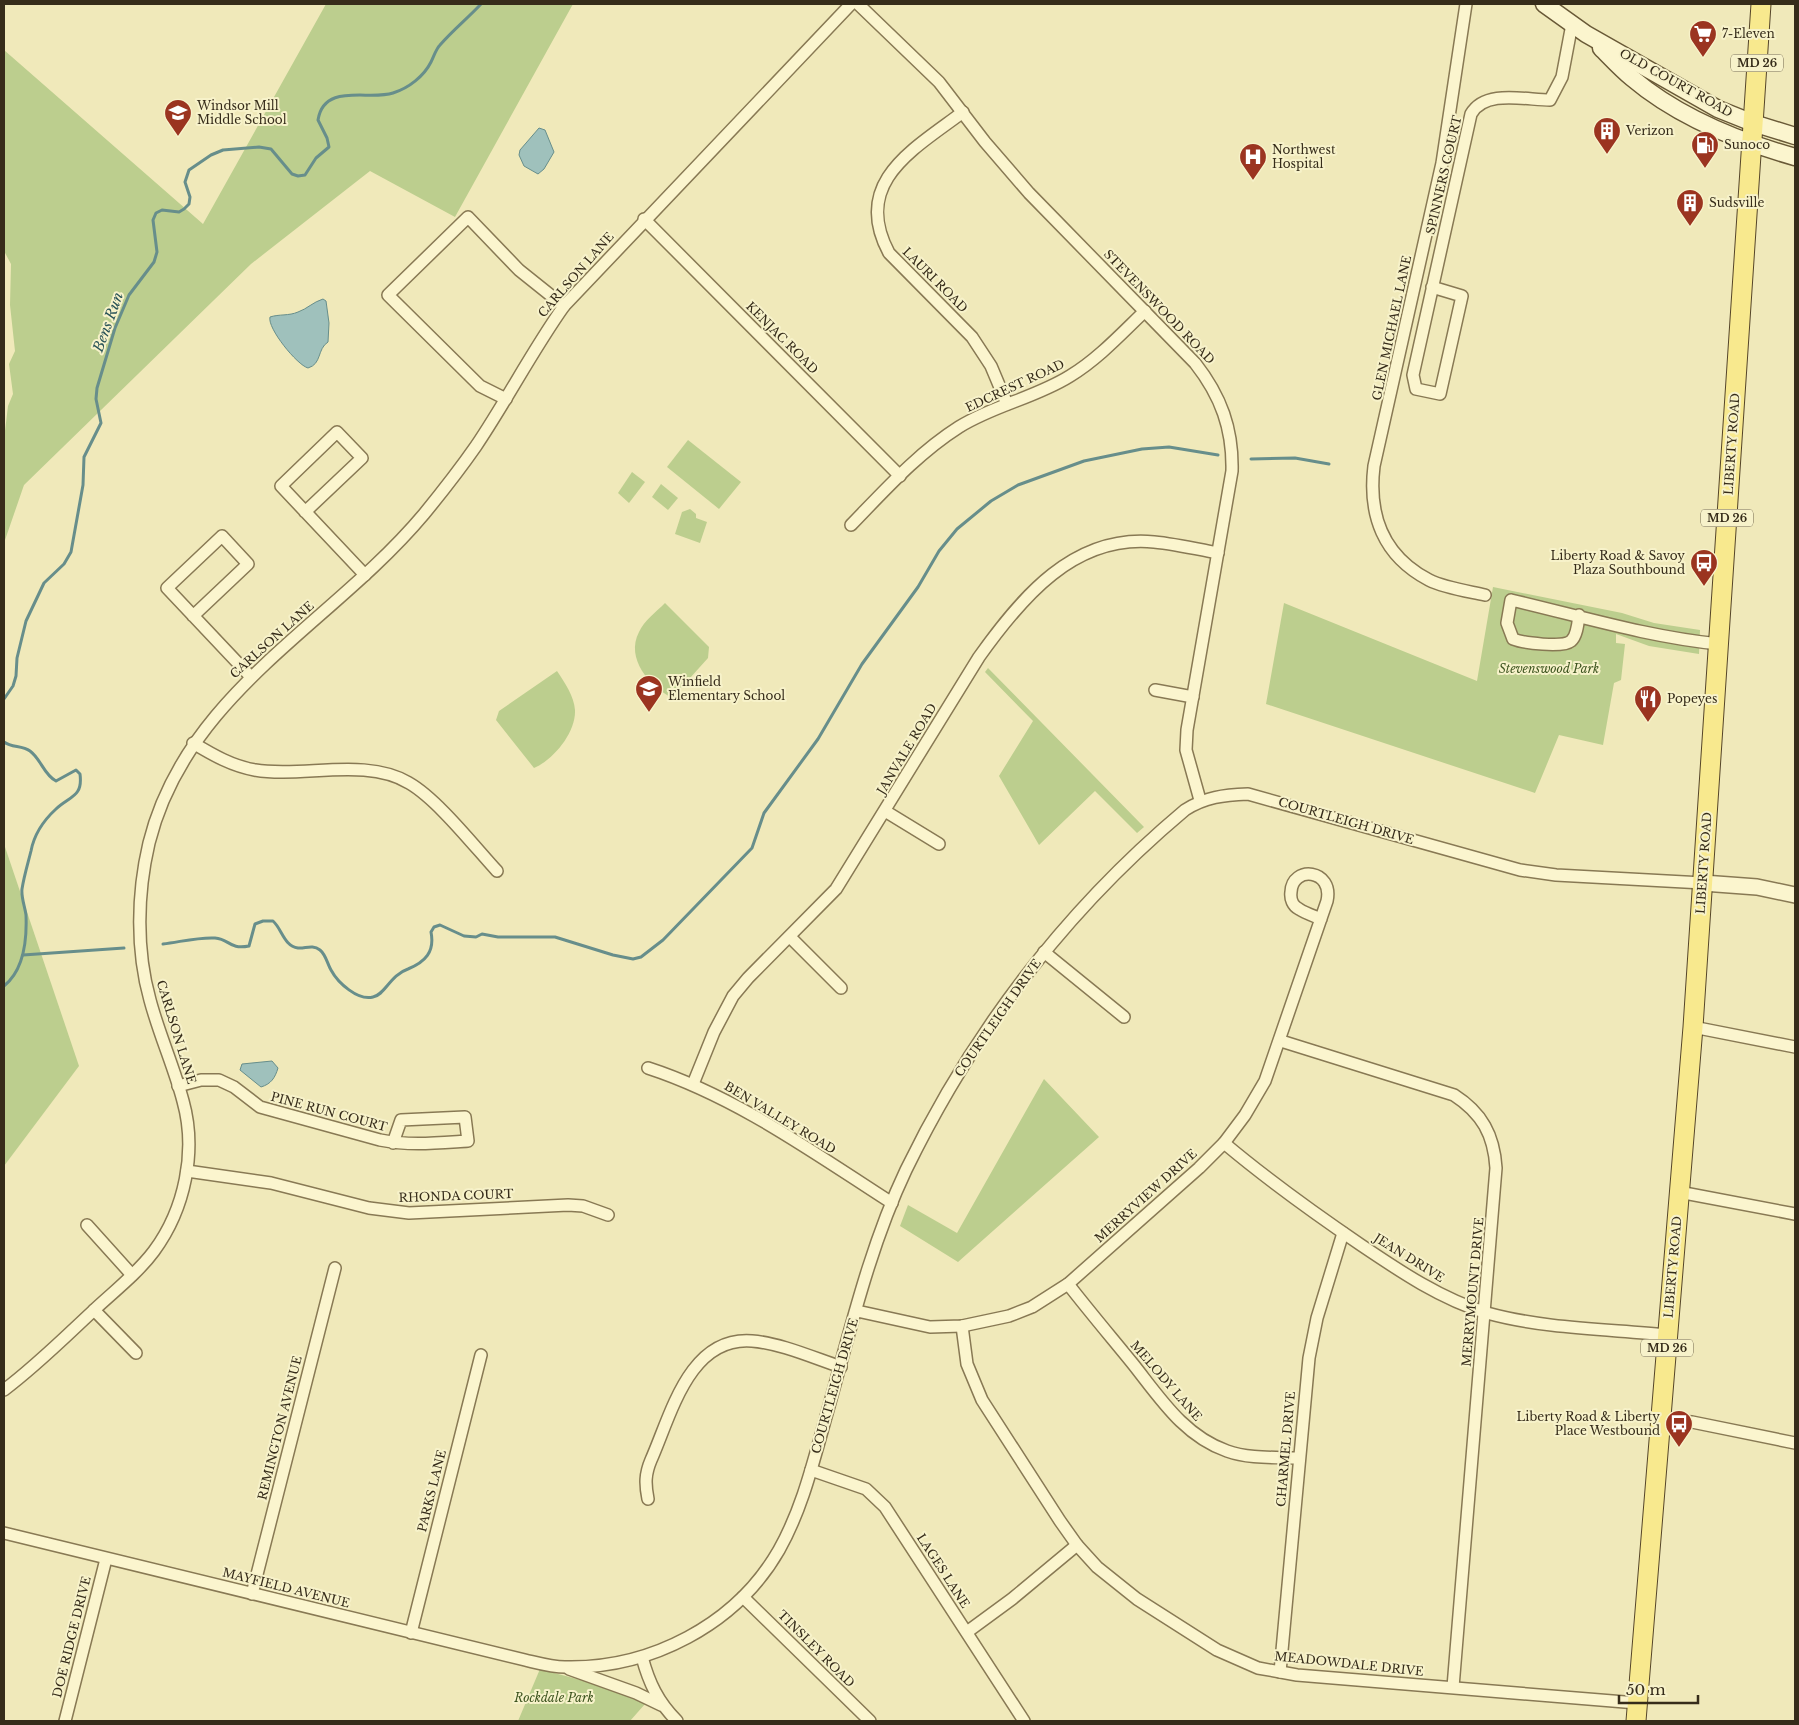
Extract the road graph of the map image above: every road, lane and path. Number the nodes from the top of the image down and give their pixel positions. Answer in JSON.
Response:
{"nodes":[{"id":1,"x":851,"y":4,"type":"edge"},
{"id":2,"x":858,"y":4,"type":"edge"},
{"id":3,"x":1466,"y":4,"type":"edge"},
{"id":4,"x":1544,"y":4,"type":"edge"},
{"id":5,"x":1761,"y":4,"type":"edge"},
{"id":6,"x":1572,"y":24,"type":"junction"},
{"id":7,"x":1586,"y":34,"type":"junction"},
{"id":8,"x":963,"y":112,"type":"junction"},
{"id":9,"x":1753,"y":123,"type":"junction"},
{"id":10,"x":1795,"y":136,"type":"edge"},
{"id":11,"x":1752,"y":145,"type":"junction"},
{"id":12,"x":1795,"y":157,"type":"edge"},
{"id":13,"x":644,"y":219,"type":"junction"},
{"id":14,"x":1432,"y":287,"type":"junction"},
{"id":15,"x":564,"y":306,"type":"junction"},
{"id":16,"x":1144,"y":311,"type":"junction"},
{"id":17,"x":506,"y":399,"type":"junction"},
{"id":18,"x":1007,"y":404,"type":"junction"},
{"id":19,"x":900,"y":476,"type":"junction"},
{"id":20,"x":305,"y":512,"type":"junction"},
{"id":21,"x":852,"y":525,"type":"dead end"},
{"id":22,"x":1218,"y":553,"type":"junction"},
{"id":23,"x":365,"y":575,"type":"junction"},
{"id":24,"x":1485,"y":595,"type":"dead end"},
{"id":25,"x":193,"y":616,"type":"junction"},
{"id":26,"x":1579,"y":616,"type":"junction"},
{"id":27,"x":1719,"y":644,"type":"junction"},
{"id":28,"x":251,"y":677,"type":"junction"},
{"id":29,"x":1154,"y":690,"type":"dead end"},
{"id":30,"x":1193,"y":697,"type":"junction"},
{"id":31,"x":193,"y":743,"type":"junction"},
{"id":32,"x":1200,"y":800,"type":"junction"},
{"id":33,"x":885,"y":811,"type":"junction"},
{"id":34,"x":939,"y":844,"type":"dead end"},
{"id":35,"x":497,"y":871,"type":"dead end"},
{"id":36,"x":1703,"y":883,"type":"junction"},
{"id":37,"x":1795,"y":895,"type":"edge"},
{"id":38,"x":1321,"y":919,"type":"dead end"},
{"id":39,"x":790,"y":936,"type":"junction"},
{"id":40,"x":1044,"y":952,"type":"junction"},
{"id":41,"x":841,"y":988,"type":"dead end"},
{"id":42,"x":1124,"y":1017,"type":"dead end"},
{"id":43,"x":1693,"y":1027,"type":"junction"},
{"id":44,"x":1281,"y":1041,"type":"junction"},
{"id":45,"x":1795,"y":1047,"type":"edge"},
{"id":46,"x":648,"y":1068,"type":"dead end"},
{"id":47,"x":693,"y":1084,"type":"junction"},
{"id":48,"x":178,"y":1086,"type":"junction"},
{"id":49,"x":393,"y":1143,"type":"junction"},
{"id":50,"x":1224,"y":1143,"type":"junction"},
{"id":51,"x":187,"y":1171,"type":"junction"},
{"id":52,"x":1680,"y":1192,"type":"junction"},
{"id":53,"x":892,"y":1203,"type":"junction"},
{"id":54,"x":1795,"y":1214,"type":"edge"},
{"id":55,"x":608,"y":1215,"type":"dead end"},
{"id":56,"x":87,"y":1225,"type":"dead end"},
{"id":57,"x":1343,"y":1233,"type":"junction"},
{"id":58,"x":335,"y":1268,"type":"dead end"},
{"id":59,"x":132,"y":1275,"type":"junction"},
{"id":60,"x":1068,"y":1284,"type":"junction"},
{"id":61,"x":94,"y":1310,"type":"junction"},
{"id":62,"x":857,"y":1311,"type":"junction"},
{"id":63,"x":1485,"y":1312,"type":"junction"},
{"id":64,"x":962,"y":1326,"type":"junction"},
{"id":65,"x":1668,"y":1334,"type":"junction"},
{"id":66,"x":136,"y":1353,"type":"dead end"},
{"id":67,"x":481,"y":1355,"type":"dead end"},
{"id":68,"x":841,"y":1367,"type":"junction"},
{"id":69,"x":4,"y":1390,"type":"edge"},
{"id":70,"x":1661,"y":1420,"type":"junction"},
{"id":71,"x":1795,"y":1443,"type":"edge"},
{"id":72,"x":1299,"y":1458,"type":"junction"},
{"id":73,"x":811,"y":1470,"type":"junction"},
{"id":74,"x":648,"y":1499,"type":"dead end"},
{"id":75,"x":4,"y":1534,"type":"edge"},
{"id":76,"x":1077,"y":1545,"type":"junction"},
{"id":77,"x":106,"y":1559,"type":"junction"},
{"id":78,"x":252,"y":1594,"type":"junction"},
{"id":79,"x":743,"y":1596,"type":"junction"},
{"id":80,"x":966,"y":1632,"type":"junction"},
{"id":81,"x":411,"y":1633,"type":"junction"},
{"id":82,"x":642,"y":1657,"type":"junction"},
{"id":83,"x":563,"y":1667,"type":"junction"},
{"id":84,"x":1280,"y":1672,"type":"junction"},
{"id":85,"x":1453,"y":1687,"type":"junction"},
{"id":86,"x":661,"y":1705,"type":"junction"},
{"id":87,"x":1636,"y":1712,"type":"edge"},
{"id":88,"x":65,"y":1721,"type":"edge"},
{"id":89,"x":677,"y":1721,"type":"edge"},
{"id":90,"x":870,"y":1721,"type":"edge"},
{"id":91,"x":1024,"y":1721,"type":"edge"}],
"edges":[{"from":1,"to":13,"type":"street","name":"CARLSON LANE"},
{"from":2,"to":8,"type":"street","name":"STEVENSWOOD ROAD"},
{"from":3,"to":24,"type":"street","name":"GLEN MICHAEL LANE"},
{"from":4,"to":6,"type":"main road","name":"OLD COURT ROAD"},
{"from":5,"to":9,"type":"main road","name":"LIBERTY ROAD","number":"MD 26"},
{"from":6,"to":7,"type":"main road","name":"OLD COURT ROAD"},
{"from":6,"to":14,"type":"street","name":"SPINNERS COURT"},
{"from":7,"to":9,"type":"main road","name":"OLD COURT ROAD"},
{"from":7,"to":11,"type":"main road","name":"OLD COURT ROAD"},
{"from":8,"to":16,"type":"street","name":"STEVENSWOOD ROAD"},
{"from":8,"to":18,"type":"street","name":"LAURI ROAD"},
{"from":9,"to":10,"type":"main road","name":"OLD COURT ROAD"},
{"from":9,"to":11,"type":"main road","name":"LIBERTY ROAD","number":"MD 26"},
{"from":11,"to":12,"type":"main road","name":"OLD COURT ROAD"},
{"from":11,"to":27,"type":"main road","name":"LIBERTY ROAD","number":"MD 26"},
{"from":13,"to":15,"type":"street","name":"CARLSON LANE"},
{"from":13,"to":19,"type":"street","name":"KENJAC ROAD"},
{"from":14,"to":14,"type":"street","name":"SPINNERS COURT"},
{"from":15,"to":17,"type":"street","name":"CARLSON LANE"},
{"from":15,"to":17,"type":"street"},
{"from":16,"to":18,"type":"street","name":"EDCREST ROAD"},
{"from":16,"to":22,"type":"street","name":"STEVENSWOOD ROAD"},
{"from":17,"to":23,"type":"street","name":"CARLSON LANE"},
{"from":18,"to":19,"type":"street","name":"EDCREST ROAD"},
{"from":19,"to":21,"type":"street","name":"EDCREST ROAD"},
{"from":20,"to":20,"type":"street"},
{"from":20,"to":23,"type":"street"},
{"from":22,"to":30,"type":"street","name":"STEVENSWOOD ROAD"},
{"from":22,"to":33,"type":"street","name":"JANVALE ROAD"},
{"from":23,"to":28,"type":"street","name":"CARLSON LANE"},
{"from":25,"to":25,"type":"street"},
{"from":25,"to":28,"type":"street"},
{"from":26,"to":26,"type":"street"},
{"from":26,"to":27,"type":"street"},
{"from":27,"to":36,"type":"main road","name":"LIBERTY ROAD","number":"MD 26"},
{"from":28,"to":31,"type":"street","name":"CARLSON LANE"},
{"from":29,"to":30,"type":"street"},
{"from":30,"to":32,"type":"street","name":"STEVENSWOOD ROAD"},
{"from":31,"to":35,"type":"street"},
{"from":31,"to":48,"type":"street","name":"CARLSON LANE"},
{"from":32,"to":36,"type":"street","name":"COURTLEIGH DRIVE"},
{"from":32,"to":40,"type":"street","name":"COURTLEIGH DRIVE"},
{"from":33,"to":34,"type":"street"},
{"from":33,"to":39,"type":"street","name":"JANVALE ROAD"},
{"from":36,"to":37,"type":"street","name":"COURTLEIGH DRIVE"},
{"from":36,"to":43,"type":"main road","name":"LIBERTY ROAD","number":"MD 26"},
{"from":38,"to":44,"type":"street","name":"MERRYVIEW DRIVE"},
{"from":39,"to":41,"type":"street"},
{"from":39,"to":47,"type":"street","name":"JANVALE ROAD"},
{"from":40,"to":42,"type":"street"},
{"from":40,"to":53,"type":"street","name":"COURTLEIGH DRIVE"},
{"from":43,"to":45,"type":"street"},
{"from":43,"to":52,"type":"main road","name":"LIBERTY ROAD","number":"MD 26"},
{"from":44,"to":50,"type":"street","name":"MERRYVIEW DRIVE"},
{"from":44,"to":63,"type":"street","name":"MERRYMOUNT DRIVE"},
{"from":46,"to":47,"type":"street","name":"BEN VALLEY ROAD"},
{"from":47,"to":53,"type":"street","name":"BEN VALLEY ROAD"},
{"from":48,"to":49,"type":"street","name":"PINE RUN COURT"},
{"from":48,"to":51,"type":"street","name":"CARLSON LANE"},
{"from":49,"to":49,"type":"street","name":"PINE RUN COURT"},
{"from":50,"to":57,"type":"street","name":"JEAN DRIVE"},
{"from":50,"to":60,"type":"street","name":"MERRYVIEW DRIVE"},
{"from":51,"to":55,"type":"street","name":"RHONDA COURT"},
{"from":51,"to":59,"type":"street","name":"CARLSON LANE"},
{"from":52,"to":54,"type":"street"},
{"from":52,"to":65,"type":"main road","name":"LIBERTY ROAD","number":"MD 26"},
{"from":53,"to":62,"type":"street","name":"COURTLEIGH DRIVE"},
{"from":56,"to":59,"type":"street"},
{"from":57,"to":63,"type":"street","name":"JEAN DRIVE"},
{"from":57,"to":72,"type":"street","name":"CHARMEL DRIVE"},
{"from":58,"to":78,"type":"street","name":"REMINGTON AVENUE"},
{"from":59,"to":61,"type":"street","name":"CARLSON LANE"},
{"from":60,"to":64,"type":"street","name":"MERRYVIEW DRIVE"},
{"from":60,"to":72,"type":"street","name":"MELODY LANE"},
{"from":61,"to":66,"type":"street"},
{"from":61,"to":69,"type":"street","name":"CARLSON LANE"},
{"from":62,"to":64,"type":"street","name":"MERRYVIEW DRIVE"},
{"from":62,"to":68,"type":"street","name":"COURTLEIGH DRIVE"},
{"from":63,"to":65,"type":"street","name":"JEAN DRIVE"},
{"from":63,"to":85,"type":"street","name":"MERRYMOUNT DRIVE"},
{"from":64,"to":76,"type":"street","name":"MEADOWDALE DRIVE"},
{"from":65,"to":70,"type":"main road","name":"LIBERTY ROAD","number":"MD 26"},
{"from":67,"to":81,"type":"street","name":"PARKS LANE"},
{"from":68,"to":73,"type":"street","name":"COURTLEIGH DRIVE"},
{"from":68,"to":74,"type":"street"},
{"from":70,"to":71,"type":"street"},
{"from":70,"to":87,"type":"main road","name":"LIBERTY ROAD","number":"MD 26"},
{"from":72,"to":84,"type":"street","name":"CHARMEL DRIVE"},
{"from":73,"to":79,"type":"street","name":"COURTLEIGH DRIVE"},
{"from":73,"to":80,"type":"street","name":"LAGES LANE"},
{"from":75,"to":77,"type":"street","name":"MAYFIELD AVENUE"},
{"from":76,"to":80,"type":"street"},
{"from":76,"to":84,"type":"street","name":"MEADOWDALE DRIVE"},
{"from":77,"to":78,"type":"street","name":"MAYFIELD AVENUE"},
{"from":77,"to":88,"type":"street","name":"DOE RIDGE DRIVE"},
{"from":78,"to":81,"type":"street","name":"MAYFIELD AVENUE"},
{"from":79,"to":82,"type":"street","name":"COURTLEIGH DRIVE"},
{"from":79,"to":90,"type":"street","name":"TINSLEY ROAD"},
{"from":80,"to":91,"type":"street","name":"LAGES LANE"},
{"from":81,"to":83,"type":"street","name":"MAYFIELD AVENUE"},
{"from":82,"to":83,"type":"street","name":"MAYFIELD AVENUE"},
{"from":82,"to":86,"type":"street","name":"MAYFIELD AVENUE"},
{"from":83,"to":86,"type":"street","name":"MAYFIELD AVENUE"},
{"from":84,"to":85,"type":"street","name":"MEADOWDALE DRIVE"},
{"from":85,"to":87,"type":"street","name":"MEADOWDALE DRIVE"},
{"from":86,"to":89,"type":"street","name":"MAYFIELD AVENUE"}]}
